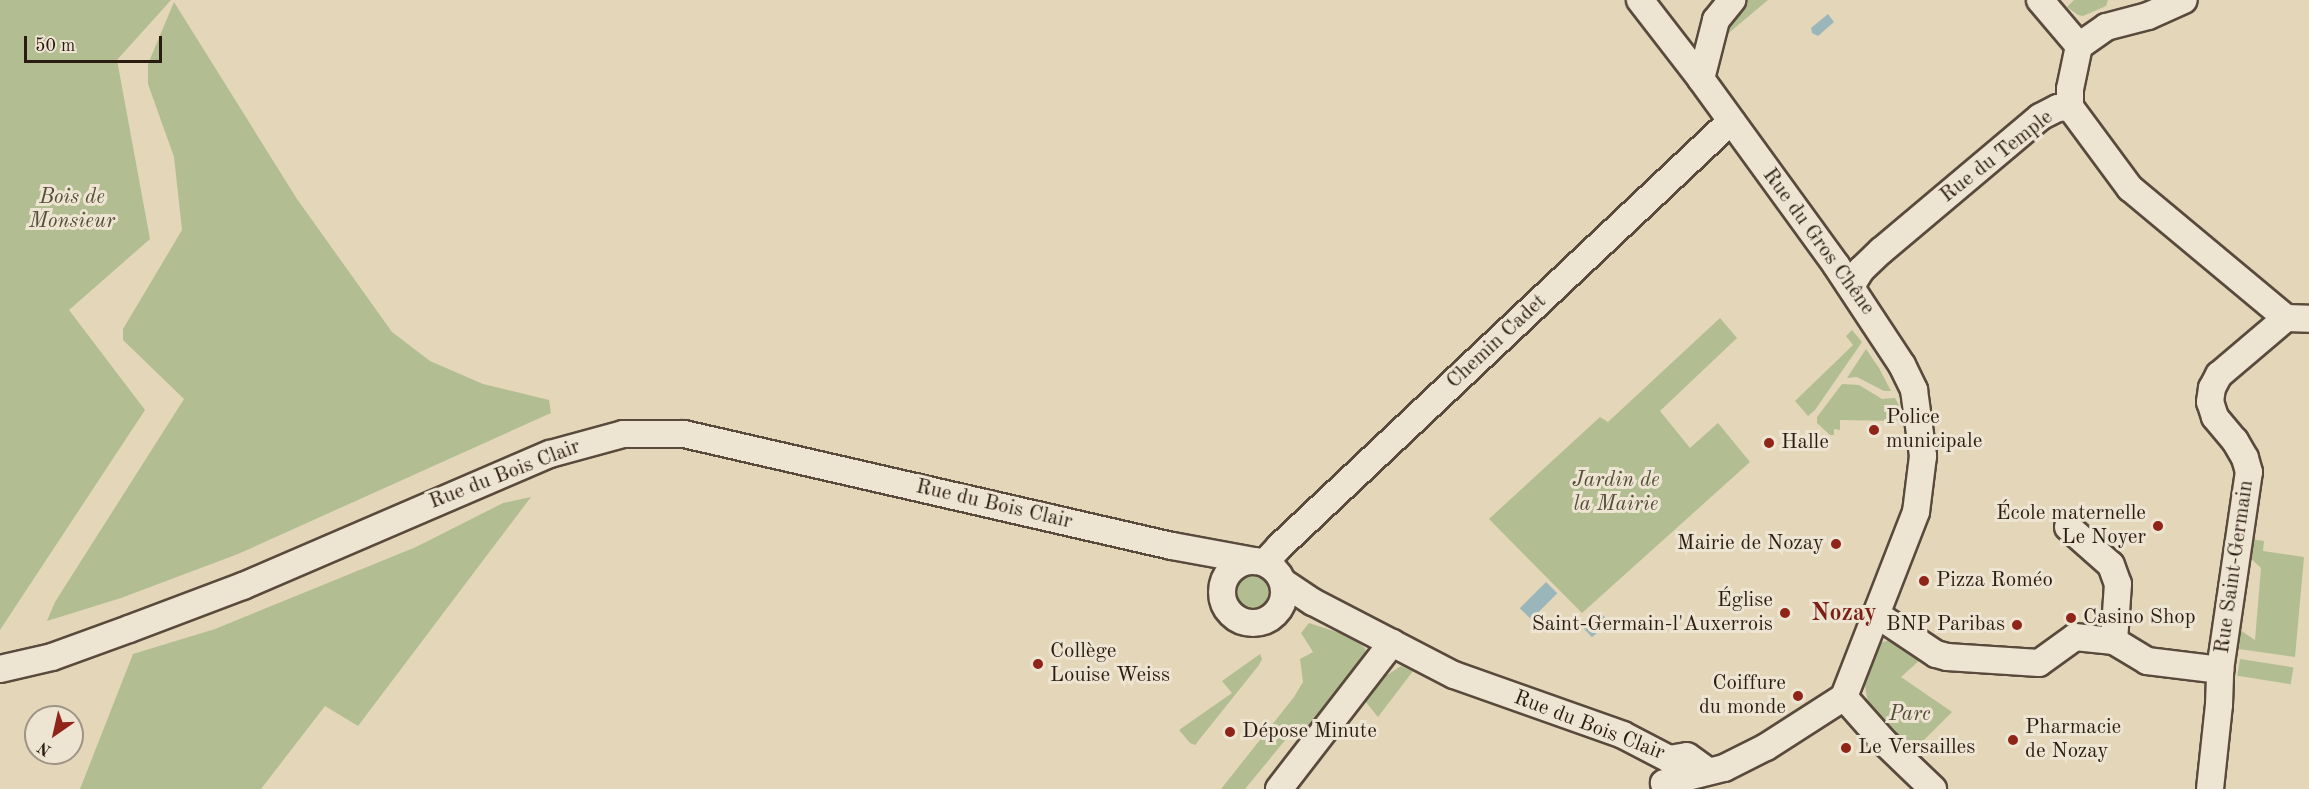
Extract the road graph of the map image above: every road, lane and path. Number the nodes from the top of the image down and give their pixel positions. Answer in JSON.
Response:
{"nodes":[{"id":1,"x":1640,"y":0,"type":"edge"},
{"id":2,"x":1732,"y":0,"type":"edge"},
{"id":3,"x":2040,"y":0,"type":"edge"},
{"id":4,"x":2184,"y":0,"type":"edge"},
{"id":5,"x":2079,"y":46,"type":"junction"},
{"id":6,"x":1701,"y":79,"type":"junction"},
{"id":7,"x":2070,"y":107,"type":"junction"},
{"id":8,"x":1731,"y":122,"type":"junction"},
{"id":9,"x":1851,"y":286,"type":"junction"},
{"id":10,"x":2298,"y":319,"type":"edge"},
{"id":11,"x":2068,"y":527,"type":"dead end"},
{"id":12,"x":1172,"y":546,"type":"junction"},
{"id":13,"x":1271,"y":579,"type":"junction"},
{"id":14,"x":1224,"y":581,"type":"junction"},
{"id":15,"x":1876,"y":614,"type":"junction"},
{"id":16,"x":2115,"y":641,"type":"junction"},
{"id":17,"x":1392,"y":643,"type":"junction"},
{"id":18,"x":2220,"y":667,"type":"junction"},
{"id":19,"x":0,"y":669,"type":"edge"},
{"id":20,"x":1844,"y":697,"type":"junction"},
{"id":21,"x":1664,"y":777,"type":"edge"},
{"id":22,"x":1279,"y":789,"type":"edge"},
{"id":23,"x":1933,"y":789,"type":"edge"},
{"id":24,"x":2210,"y":789,"type":"edge"}],
"edges":[{"from":1,"to":6,"type":"street","name":"Rue du Gros Chêne"},
{"from":2,"to":6,"type":"street"},
{"from":3,"to":5,"type":"street"},
{"from":4,"to":5,"type":"street"},
{"from":5,"to":7,"type":"street","name":"Rue du Temple"},
{"from":6,"to":8,"type":"street","name":"Rue du Gros Chêne"},
{"from":7,"to":9,"type":"street","name":"Rue du Temple"},
{"from":7,"to":10,"type":"street"},
{"from":8,"to":9,"type":"street","name":"Rue du Gros Chêne"},
{"from":8,"to":13,"type":"street","name":"Chemin Cadet"},
{"from":9,"to":15,"type":"street","name":"Rue du Gros Chêne"},
{"from":10,"to":18,"type":"street","name":"Rue Saint-Germain"},
{"from":11,"to":16,"type":"street"},
{"from":12,"to":13,"type":"street","name":"Rue du Bois Clair"},
{"from":12,"to":14,"type":"street","name":"Rue du Bois Clair"},
{"from":12,"to":19,"type":"street","name":"Rue du Bois Clair"},
{"from":13,"to":14,"type":"street"},
{"from":13,"to":14,"type":"street"},
{"from":13,"to":17,"type":"street","name":"Rue du Bois Clair"},
{"from":15,"to":16,"type":"street"},
{"from":15,"to":20,"type":"street"},
{"from":16,"to":18,"type":"street"},
{"from":17,"to":21,"type":"street","name":"Rue du Bois Clair"},
{"from":17,"to":22,"type":"street"},
{"from":18,"to":24,"type":"street","name":"Rue Saint-Germain"},
{"from":20,"to":21,"type":"street"},
{"from":20,"to":23,"type":"street"}]}
